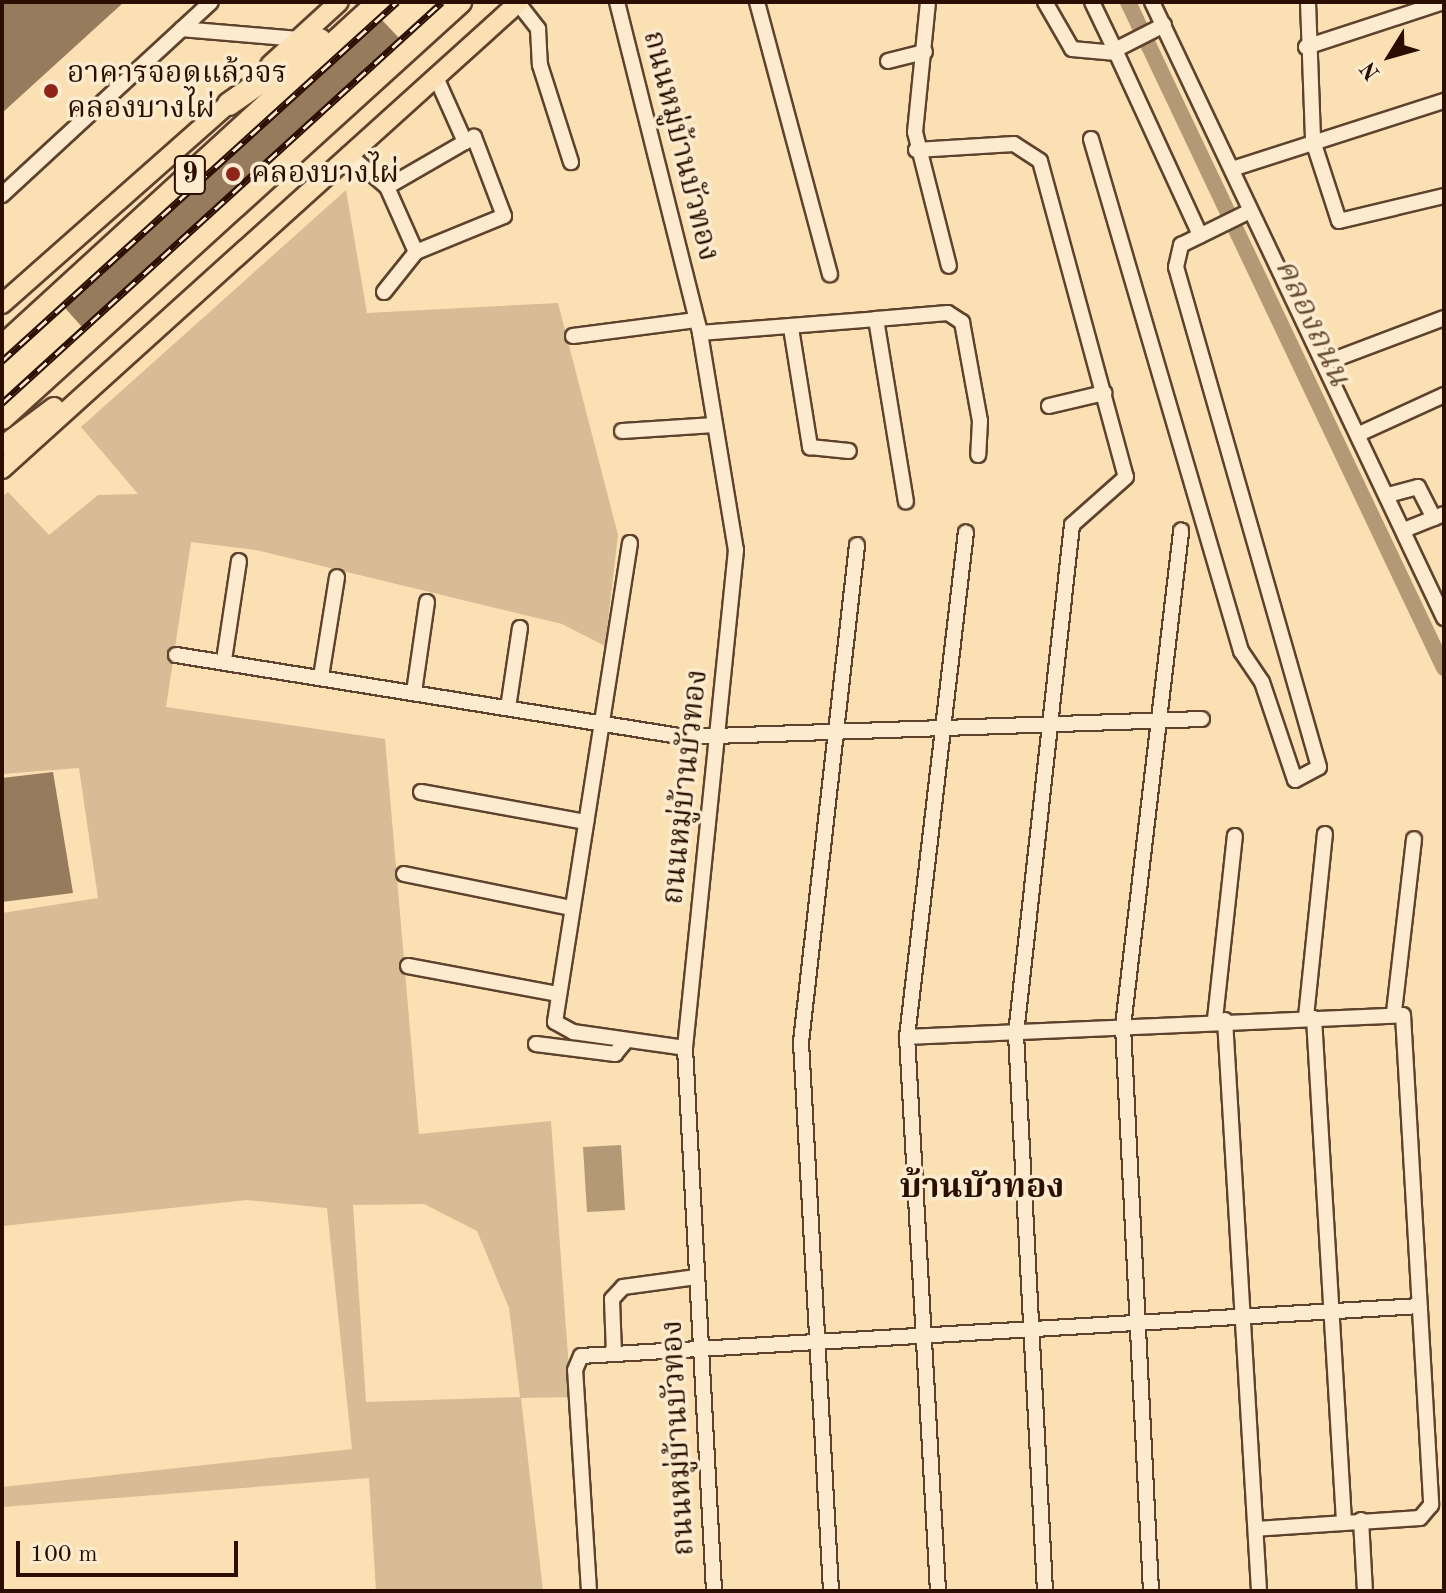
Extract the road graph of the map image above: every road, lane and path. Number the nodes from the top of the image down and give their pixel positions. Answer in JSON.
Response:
{"nodes":[{"id":1,"x":211,"y":2,"type":"edge"},
{"id":2,"x":339,"y":2,"type":"edge"},
{"id":3,"x":377,"y":2,"type":"edge"},
{"id":4,"x":460,"y":2,"type":"edge"},
{"id":5,"x":519,"y":2,"type":"edge"},
{"id":6,"x":617,"y":2,"type":"edge"},
{"id":7,"x":757,"y":2,"type":"edge"},
{"id":8,"x":928,"y":2,"type":"edge"},
{"id":9,"x":1045,"y":2,"type":"edge"},
{"id":10,"x":1092,"y":2,"type":"edge"},
{"id":11,"x":1152,"y":2,"type":"edge"},
{"id":12,"x":1308,"y":2,"type":"edge"},
{"id":13,"x":1444,"y":2,"type":"edge"},
{"id":14,"x":1164,"y":25,"type":"junction"},
{"id":15,"x":182,"y":29,"type":"junction"},
{"id":16,"x":298,"y":39,"type":"junction"},
{"id":17,"x":1306,"y":47,"type":"junction"},
{"id":18,"x":1116,"y":51,"type":"junction"},
{"id":19,"x":925,"y":52,"type":"junction"},
{"id":20,"x":888,"y":61,"type":"dead end"},
{"id":21,"x":435,"y":75,"type":"junction"},
{"id":22,"x":1444,"y":101,"type":"edge"},
{"id":23,"x":229,"y":104,"type":"junction"},
{"id":24,"x":1091,"y":139,"type":"dead end"},
{"id":25,"x":1313,"y":141,"type":"junction"},
{"id":26,"x":465,"y":142,"type":"junction"},
{"id":27,"x":916,"y":150,"type":"junction"},
{"id":28,"x":348,"y":154,"type":"junction"},
{"id":29,"x":571,"y":162,"type":"dead end"},
{"id":30,"x":1232,"y":169,"type":"junction"},
{"id":31,"x":387,"y":187,"type":"junction"},
{"id":32,"x":2,"y":195,"type":"edge"},
{"id":33,"x":1444,"y":196,"type":"edge"},
{"id":34,"x":1243,"y":215,"type":"junction"},
{"id":35,"x":1200,"y":235,"type":"junction"},
{"id":36,"x":73,"y":243,"type":"junction"},
{"id":37,"x":416,"y":252,"type":"junction"},
{"id":38,"x":949,"y":266,"type":"dead end"},
{"id":39,"x":830,"y":274,"type":"dead end"},
{"id":40,"x":384,"y":292,"type":"dead end"},
{"id":41,"x":2,"y":304,"type":"edge"},
{"id":42,"x":2,"y":315,"type":"edge"},
{"id":43,"x":1444,"y":318,"type":"edge"},
{"id":44,"x":876,"y":319,"type":"junction"},
{"id":45,"x":698,"y":326,"type":"junction"},
{"id":46,"x":791,"y":328,"type":"junction"},
{"id":47,"x":148,"y":335,"type":"junction"},
{"id":48,"x":573,"y":336,"type":"dead end"},
{"id":49,"x":2,"y":347,"type":"edge"},
{"id":50,"x":1325,"y":363,"type":"junction"},
{"id":51,"x":1104,"y":393,"type":"junction"},
{"id":52,"x":1444,"y":395,"type":"edge"},
{"id":53,"x":1049,"y":406,"type":"dead end"},
{"id":54,"x":2,"y":418,"type":"edge"},
{"id":55,"x":715,"y":425,"type":"junction"},
{"id":56,"x":622,"y":431,"type":"dead end"},
{"id":57,"x":1359,"y":434,"type":"junction"},
{"id":58,"x":2,"y":446,"type":"edge"},
{"id":59,"x":849,"y":451,"type":"dead end"},
{"id":60,"x":978,"y":455,"type":"dead end"},
{"id":61,"x":2,"y":469,"type":"edge"},
{"id":62,"x":1388,"y":495,"type":"junction"},
{"id":63,"x":906,"y":502,"type":"dead end"},
{"id":64,"x":1439,"y":516,"type":"edge"},
{"id":65,"x":1181,"y":530,"type":"dead end"},
{"id":66,"x":1404,"y":530,"type":"junction"},
{"id":67,"x":966,"y":532,"type":"dead end"},
{"id":68,"x":630,"y":543,"type":"dead end"},
{"id":69,"x":857,"y":545,"type":"dead end"},
{"id":70,"x":239,"y":561,"type":"dead end"},
{"id":71,"x":337,"y":577,"type":"dead end"},
{"id":72,"x":1439,"y":596,"type":"edge"},
{"id":73,"x":427,"y":602,"type":"dead end"},
{"id":74,"x":1444,"y":618,"type":"edge"},
{"id":75,"x":520,"y":628,"type":"dead end"},
{"id":76,"x":176,"y":655,"type":"dead end"},
{"id":77,"x":224,"y":660,"type":"junction"},
{"id":78,"x":321,"y":677,"type":"junction"},
{"id":79,"x":414,"y":692,"type":"junction"},
{"id":80,"x":508,"y":708,"type":"junction"},
{"id":81,"x":1202,"y":719,"type":"dead end"},
{"id":82,"x":1159,"y":721,"type":"junction"},
{"id":83,"x":602,"y":723,"type":"junction"},
{"id":84,"x":1053,"y":723,"type":"junction"},
{"id":85,"x":943,"y":731,"type":"junction"},
{"id":86,"x":833,"y":735,"type":"junction"},
{"id":87,"x":717,"y":736,"type":"junction"},
{"id":88,"x":421,"y":792,"type":"dead end"},
{"id":89,"x":586,"y":822,"type":"junction"},
{"id":90,"x":1325,"y":834,"type":"dead end"},
{"id":91,"x":1235,"y":836,"type":"dead end"},
{"id":92,"x":1414,"y":839,"type":"dead end"},
{"id":93,"x":404,"y":874,"type":"dead end"},
{"id":94,"x":571,"y":908,"type":"junction"},
{"id":95,"x":408,"y":966,"type":"dead end"},
{"id":96,"x":558,"y":994,"type":"junction"},
{"id":97,"x":1394,"y":1012,"type":"junction"},
{"id":98,"x":1310,"y":1018,"type":"junction"},
{"id":99,"x":1220,"y":1020,"type":"junction"},
{"id":100,"x":1123,"y":1026,"type":"junction"},
{"id":101,"x":1016,"y":1034,"type":"junction"},
{"id":102,"x":907,"y":1037,"type":"junction"},
{"id":103,"x":626,"y":1041,"type":"junction"},
{"id":104,"x":536,"y":1044,"type":"dead end"},
{"id":105,"x":685,"y":1048,"type":"junction"},
{"id":106,"x":696,"y":1277,"type":"junction"},
{"id":107,"x":1420,"y":1306,"type":"junction"},
{"id":108,"x":1333,"y":1314,"type":"junction"},
{"id":109,"x":1243,"y":1319,"type":"junction"},
{"id":110,"x":1137,"y":1323,"type":"junction"},
{"id":111,"x":1030,"y":1333,"type":"junction"},
{"id":112,"x":923,"y":1339,"type":"junction"},
{"id":113,"x":817,"y":1342,"type":"junction"},
{"id":114,"x":701,"y":1349,"type":"junction"},
{"id":115,"x":614,"y":1354,"type":"junction"},
{"id":116,"x":1361,"y":1520,"type":"junction"},
{"id":117,"x":1344,"y":1521,"type":"junction"},
{"id":118,"x":1256,"y":1529,"type":"junction"},
{"id":119,"x":589,"y":1591,"type":"edge"},
{"id":120,"x":714,"y":1591,"type":"edge"},
{"id":121,"x":831,"y":1591,"type":"edge"},
{"id":122,"x":938,"y":1591,"type":"edge"},
{"id":123,"x":1045,"y":1591,"type":"edge"},
{"id":124,"x":1151,"y":1591,"type":"edge"},
{"id":125,"x":1259,"y":1591,"type":"edge"},
{"id":126,"x":1365,"y":1591,"type":"edge"}],
"edges":[{"from":1,"to":15,"type":"street"},
{"from":2,"to":16,"type":"main road"},
{"from":3,"to":23,"type":"highway"},
{"from":3,"to":49,"type":"highway","number":"9"},
{"from":4,"to":54,"type":"highway","number":"9"},
{"from":5,"to":21,"type":"main road"},
{"from":5,"to":29,"type":"street"},
{"from":6,"to":45,"type":"street","name":"ถนนหมู่บ้านบัวทอง"},
{"from":7,"to":39,"type":"street"},
{"from":8,"to":19,"type":"street"},
{"from":9,"to":18,"type":"street"},
{"from":10,"to":18,"type":"street"},
{"from":11,"to":14,"type":"street"},
{"from":12,"to":17,"type":"street"},
{"from":13,"to":17,"type":"street"},
{"from":14,"to":18,"type":"street"},
{"from":14,"to":30,"type":"street"},
{"from":15,"to":16,"type":"street"},
{"from":15,"to":32,"type":"street"},
{"from":16,"to":23,"type":"main road"},
{"from":17,"to":25,"type":"street"},
{"from":18,"to":35,"type":"street"},
{"from":19,"to":20,"type":"street"},
{"from":19,"to":27,"type":"street"},
{"from":21,"to":26,"type":"street"},
{"from":21,"to":28,"type":"main road"},
{"from":22,"to":25,"type":"street"},
{"from":23,"to":36,"type":"main road"},
{"from":24,"to":35,"type":"street"},
{"from":25,"to":30,"type":"street"},
{"from":25,"to":33,"type":"street"},
{"from":26,"to":31,"type":"street"},
{"from":26,"to":37,"type":"street"},
{"from":27,"to":38,"type":"street"},
{"from":27,"to":51,"type":"street"},
{"from":28,"to":31,"type":"street"},
{"from":28,"to":47,"type":"main road"},
{"from":30,"to":34,"type":"street"},
{"from":31,"to":37,"type":"street"},
{"from":34,"to":35,"type":"street"},
{"from":34,"to":50,"type":"street"},
{"from":36,"to":41,"type":"main road"},
{"from":36,"to":42,"type":"main road"},
{"from":37,"to":40,"type":"street"},
{"from":43,"to":50,"type":"street"},
{"from":44,"to":46,"type":"street"},
{"from":44,"to":60,"type":"street"},
{"from":44,"to":63,"type":"street"},
{"from":45,"to":46,"type":"street"},
{"from":45,"to":48,"type":"street"},
{"from":45,"to":55,"type":"street","name":"ถนนหมู่บ้านบัวทอง"},
{"from":46,"to":59,"type":"street"},
{"from":47,"to":58,"type":"main road"},
{"from":47,"to":61,"type":"main road"},
{"from":50,"to":57,"type":"street"},
{"from":51,"to":53,"type":"street"},
{"from":51,"to":84,"type":"street"},
{"from":52,"to":57,"type":"street"},
{"from":55,"to":56,"type":"street"},
{"from":55,"to":87,"type":"street","name":"ถนนหมู่บ้านบัวทอง"},
{"from":57,"to":62,"type":"street"},
{"from":62,"to":64,"type":"street"},
{"from":62,"to":66,"type":"street"},
{"from":64,"to":66,"type":"street"},
{"from":65,"to":82,"type":"street"},
{"from":66,"to":72,"type":"street"},
{"from":67,"to":85,"type":"street"},
{"from":68,"to":83,"type":"street"},
{"from":69,"to":86,"type":"street"},
{"from":70,"to":77,"type":"street"},
{"from":71,"to":78,"type":"street"},
{"from":72,"to":74,"type":"street"},
{"from":73,"to":79,"type":"street"},
{"from":75,"to":80,"type":"street"},
{"from":76,"to":77,"type":"street"},
{"from":77,"to":78,"type":"street"},
{"from":78,"to":79,"type":"street"},
{"from":79,"to":80,"type":"street"},
{"from":80,"to":83,"type":"street"},
{"from":81,"to":82,"type":"street"},
{"from":82,"to":84,"type":"street"},
{"from":82,"to":100,"type":"street"},
{"from":83,"to":87,"type":"street"},
{"from":83,"to":89,"type":"street"},
{"from":84,"to":85,"type":"street"},
{"from":84,"to":101,"type":"street"},
{"from":85,"to":86,"type":"street"},
{"from":85,"to":102,"type":"street"},
{"from":86,"to":87,"type":"street"},
{"from":86,"to":113,"type":"street"},
{"from":87,"to":105,"type":"street","name":"ถนนหมู่บ้านบัวทอง"},
{"from":88,"to":89,"type":"street"},
{"from":89,"to":94,"type":"street"},
{"from":90,"to":98,"type":"street"},
{"from":91,"to":99,"type":"street"},
{"from":92,"to":97,"type":"street"},
{"from":93,"to":94,"type":"street"},
{"from":94,"to":96,"type":"street"},
{"from":95,"to":96,"type":"street"},
{"from":96,"to":103,"type":"street"},
{"from":97,"to":98,"type":"street"},
{"from":97,"to":107,"type":"street"},
{"from":98,"to":99,"type":"street"},
{"from":98,"to":108,"type":"street"},
{"from":99,"to":100,"type":"street"},
{"from":99,"to":109,"type":"street"},
{"from":100,"to":101,"type":"street"},
{"from":100,"to":110,"type":"street"},
{"from":101,"to":102,"type":"street"},
{"from":101,"to":111,"type":"street"},
{"from":102,"to":112,"type":"street"},
{"from":103,"to":104,"type":"street"},
{"from":103,"to":105,"type":"street"},
{"from":105,"to":106,"type":"street","name":"ถนนหมู่บ้านบัวทอง"},
{"from":106,"to":114,"type":"street","name":"ถนนหมู่บ้านบัวทอง"},
{"from":106,"to":115,"type":"street"},
{"from":107,"to":108,"type":"street"},
{"from":107,"to":116,"type":"street"},
{"from":108,"to":109,"type":"street"},
{"from":108,"to":117,"type":"street"},
{"from":109,"to":110,"type":"street"},
{"from":109,"to":118,"type":"street"},
{"from":110,"to":111,"type":"street"},
{"from":110,"to":124,"type":"street"},
{"from":111,"to":112,"type":"street"},
{"from":111,"to":123,"type":"street"},
{"from":112,"to":113,"type":"street"},
{"from":112,"to":122,"type":"street"},
{"from":113,"to":114,"type":"street"},
{"from":113,"to":121,"type":"street"},
{"from":114,"to":115,"type":"street"},
{"from":114,"to":120,"type":"street","name":"ถนนหมู่บ้านบัวทอง"},
{"from":115,"to":119,"type":"street"},
{"from":116,"to":117,"type":"street"},
{"from":116,"to":126,"type":"street"},
{"from":117,"to":118,"type":"street"},
{"from":118,"to":125,"type":"street"}]}
